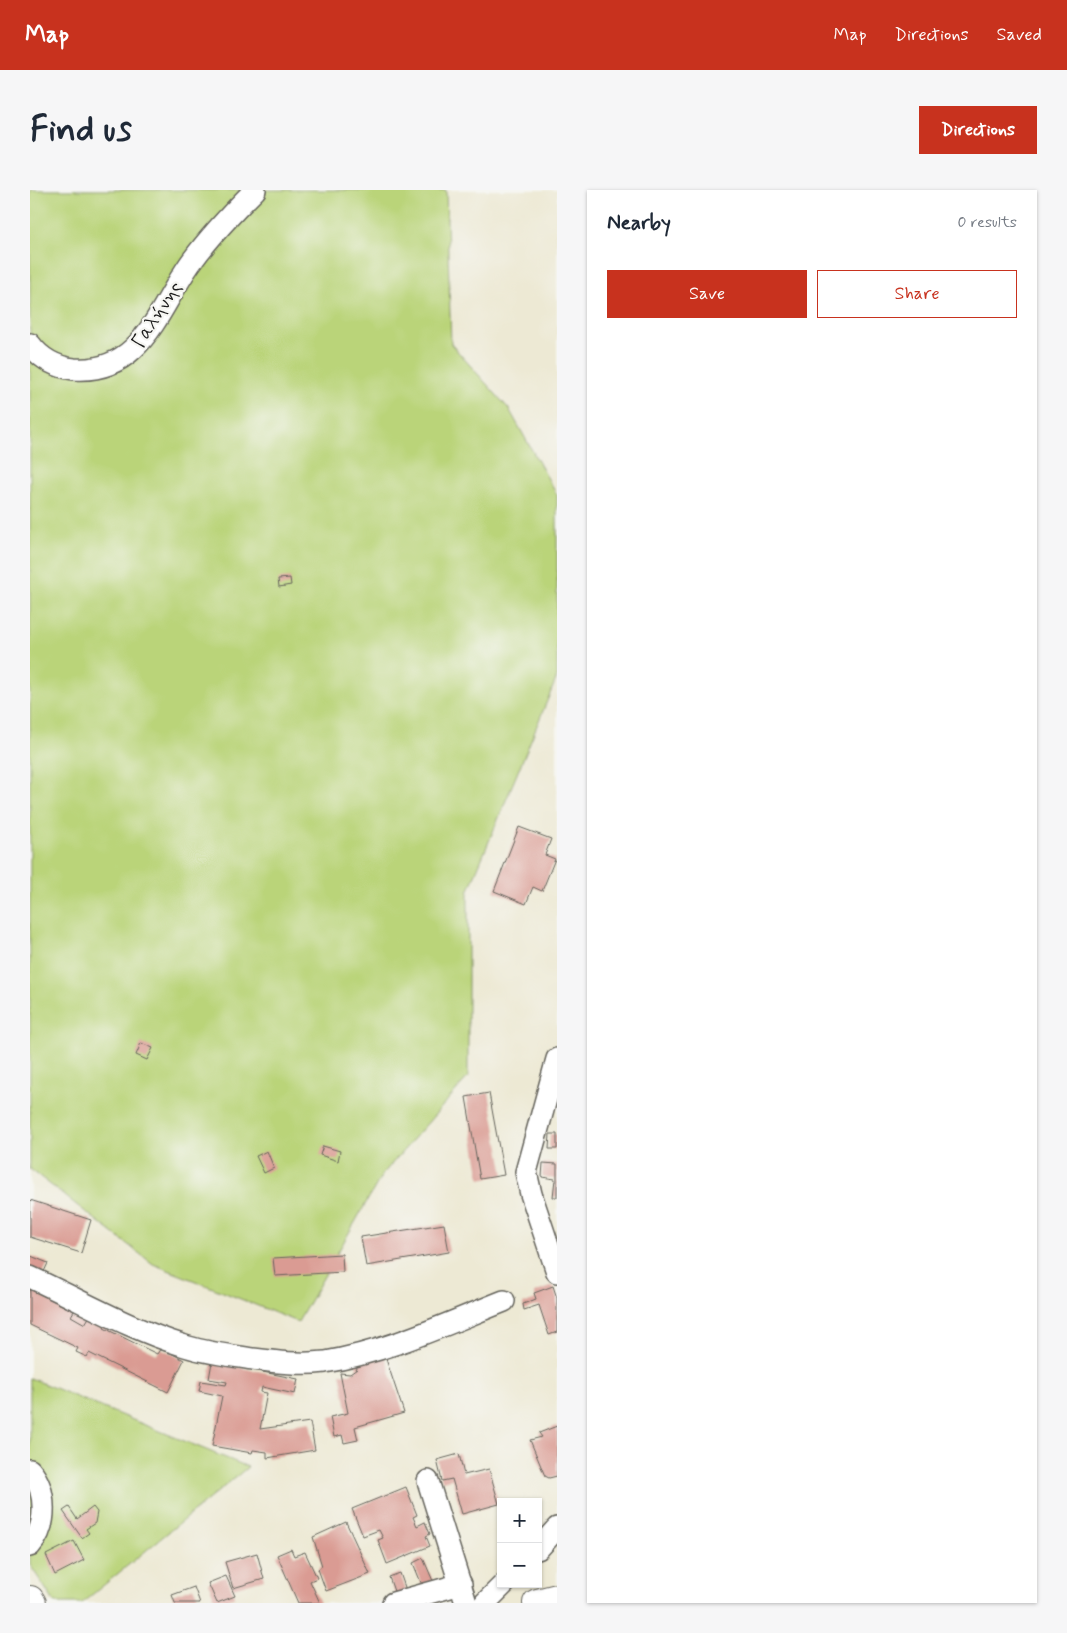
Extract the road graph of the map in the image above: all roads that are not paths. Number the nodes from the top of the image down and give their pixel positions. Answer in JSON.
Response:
{"nodes":[{"id":1,"x":255,"y":190,"type":"edge"},
{"id":2,"x":30,"y":344,"type":"edge"},
{"id":3,"x":557,"y":1060,"type":"edge"},
{"id":4,"x":557,"y":1272,"type":"edge"},
{"id":5,"x":30,"y":1277,"type":"edge"},
{"id":6,"x":504,"y":1302,"type":"dead end"},
{"id":7,"x":30,"y":1470,"type":"edge"},
{"id":8,"x":428,"y":1481,"type":"dead end"},
{"id":9,"x":557,"y":1528,"type":"edge"},
{"id":10,"x":542,"y":1545,"type":"edge"},
{"id":11,"x":30,"y":1546,"type":"edge"},
{"id":12,"x":500,"y":1588,"type":"edge"},
{"id":13,"x":463,"y":1594,"type":"edge"},
{"id":14,"x":557,"y":1598,"type":"edge"},
{"id":15,"x":30,"y":1600,"type":"edge"},
{"id":16,"x":32,"y":1603,"type":"edge"},
{"id":17,"x":393,"y":1603,"type":"edge"},
{"id":18,"x":485,"y":1603,"type":"edge"},
{"id":19,"x":537,"y":1603,"type":"edge"}],
"edges":[{"from":1,"to":2,"type":"street","name":"Γαλήνης"},
{"from":3,"to":4,"type":"street"},
{"from":5,"to":6,"type":"street"},
{"from":7,"to":11,"type":"street"},
{"from":8,"to":13,"type":"street"},
{"from":9,"to":10,"type":"street"},
{"from":12,"to":18,"type":"street"},
{"from":13,"to":17,"type":"street"},
{"from":14,"to":19,"type":"street"},
{"from":15,"to":16,"type":"street"}]}
